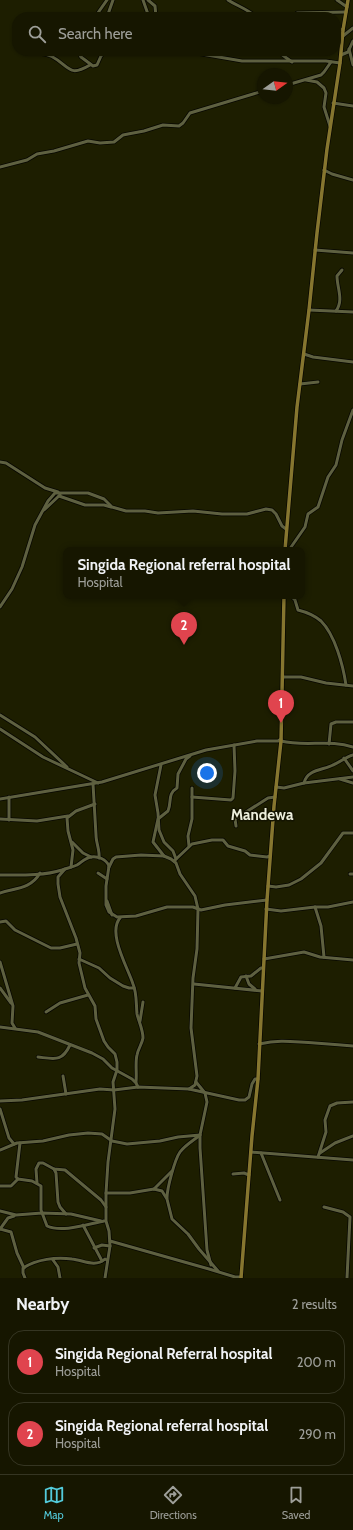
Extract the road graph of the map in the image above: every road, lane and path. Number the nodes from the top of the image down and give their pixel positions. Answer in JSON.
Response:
{"nodes":[{"id":1,"x":107,"y":0,"type":"edge"},
{"id":2,"x":113,"y":0,"type":"edge"},
{"id":3,"x":144,"y":0,"type":"edge"},
{"id":4,"x":148,"y":0,"type":"edge"},
{"id":5,"x":228,"y":0,"type":"edge"},
{"id":6,"x":337,"y":0,"type":"edge"},
{"id":7,"x":348,"y":0,"type":"edge"},
{"id":8,"x":347,"y":7,"type":"junction"},
{"id":9,"x":98,"y":12,"type":"edge"},
{"id":10,"x":109,"y":12,"type":"edge"},
{"id":11,"x":148,"y":12,"type":"edge"},
{"id":12,"x":156,"y":12,"type":"edge"},
{"id":13,"x":250,"y":12,"type":"edge"},
{"id":14,"x":341,"y":12,"type":"edge"},
{"id":15,"x":346,"y":12,"type":"junction"},
{"id":16,"x":353,"y":28,"type":"edge"},
{"id":17,"x":343,"y":30,"type":"joint"},
{"id":18,"x":343,"y":36,"type":"junction"},
{"id":19,"x":353,"y":41,"type":"edge"},
{"id":20,"x":349,"y":49,"type":"junction"},
{"id":21,"x":341,"y":55,"type":"joint"},
{"id":22,"x":51,"y":56,"type":"edge"},
{"id":23,"x":80,"y":56,"type":"edge"},
{"id":24,"x":101,"y":56,"type":"edge"},
{"id":25,"x":213,"y":56,"type":"edge"},
{"id":26,"x":284,"y":56,"type":"edge"},
{"id":27,"x":341,"y":56,"type":"edge"},
{"id":28,"x":292,"y":62,"type":"junction"},
{"id":29,"x":331,"y":62,"type":"junction"},
{"id":30,"x":340,"y":63,"type":"junction"},
{"id":31,"x":90,"y":65,"type":"junction"},
{"id":32,"x":353,"y":65,"type":"edge"},
{"id":33,"x":306,"y":80,"type":"junction"},
{"id":34,"x":293,"y":83,"type":"edge"},
{"id":35,"x":257,"y":93,"type":"edge"},
{"id":36,"x":333,"y":103,"type":"junction"},
{"id":37,"x":353,"y":106,"type":"edge"},
{"id":38,"x":330,"y":126,"type":"junction"},
{"id":39,"x":0,"y":167,"type":"edge"},
{"id":40,"x":324,"y":170,"type":"junction"},
{"id":41,"x":353,"y":180,"type":"edge"},
{"id":42,"x":315,"y":250,"type":"junction"},
{"id":43,"x":353,"y":253,"type":"edge"},
{"id":44,"x":342,"y":270,"type":"dead end"},
{"id":45,"x":309,"y":310,"type":"junction"},
{"id":46,"x":336,"y":311,"type":"junction"},
{"id":47,"x":353,"y":312,"type":"edge"},
{"id":48,"x":304,"y":354,"type":"junction"},
{"id":49,"x":353,"y":362,"type":"edge"},
{"id":50,"x":318,"y":382,"type":"dead end"},
{"id":51,"x":300,"y":384,"type":"junction"},
{"id":52,"x":353,"y":410,"type":"edge"},
{"id":53,"x":0,"y":462,"type":"edge"},
{"id":54,"x":59,"y":494,"type":"junction"},
{"id":55,"x":112,"y":507,"type":"junction"},
{"id":56,"x":286,"y":529,"type":"junction"},
{"id":57,"x":284,"y":547,"type":"edge"},
{"id":58,"x":291,"y":547,"type":"edge"},
{"id":59,"x":285,"y":599,"type":"edge"},
{"id":60,"x":294,"y":599,"type":"edge"},
{"id":61,"x":0,"y":607,"type":"edge"},
{"id":62,"x":283,"y":677,"type":"junction"},
{"id":63,"x":346,"y":685,"type":"junction"},
{"id":64,"x":353,"y":687,"type":"edge"},
{"id":65,"x":0,"y":715,"type":"edge"},
{"id":66,"x":353,"y":722,"type":"edge"},
{"id":67,"x":0,"y":729,"type":"edge"},
{"id":68,"x":281,"y":740,"type":"junction"},
{"id":69,"x":329,"y":744,"type":"junction"},
{"id":70,"x":234,"y":745,"type":"junction"},
{"id":71,"x":353,"y":747,"type":"edge"},
{"id":72,"x":191,"y":755,"type":"junction"},
{"id":73,"x":353,"y":755,"type":"edge"},
{"id":74,"x":344,"y":758,"type":"junction"},
{"id":75,"x":161,"y":765,"type":"junction"},
{"id":76,"x":70,"y":770,"type":"junction"},
{"id":77,"x":353,"y":771,"type":"edge"},
{"id":78,"x":353,"y":777,"type":"edge"},
{"id":79,"x":339,"y":778,"type":"junction"},
{"id":80,"x":304,"y":782,"type":"junction"},
{"id":81,"x":98,"y":783,"type":"junction"},
{"id":82,"x":93,"y":784,"type":"junction"},
{"id":83,"x":353,"y":784,"type":"edge"},
{"id":84,"x":276,"y":787,"type":"junction"},
{"id":85,"x":192,"y":788,"type":"dead end"},
{"id":86,"x":9,"y":797,"type":"junction"},
{"id":87,"x":192,"y":797,"type":"junction"},
{"id":88,"x":275,"y":797,"type":"junction"},
{"id":89,"x":0,"y":799,"type":"edge"},
{"id":90,"x":95,"y":804,"type":"junction"},
{"id":91,"x":68,"y":816,"type":"junction"},
{"id":92,"x":0,"y":819,"type":"edge"},
{"id":93,"x":158,"y":819,"type":"junction"},
{"id":94,"x":9,"y":820,"type":"junction"},
{"id":95,"x":236,"y":826,"type":"dead end"},
{"id":96,"x":353,"y":833,"type":"edge"},
{"id":97,"x":71,"y":841,"type":"junction"},
{"id":98,"x":189,"y":846,"type":"junction"},
{"id":99,"x":164,"y":856,"type":"junction"},
{"id":100,"x":270,"y":856,"type":"junction"},
{"id":101,"x":90,"y":857,"type":"junction"},
{"id":102,"x":99,"y":858,"type":"junction"},
{"id":103,"x":175,"y":860,"type":"junction"},
{"id":104,"x":71,"y":867,"type":"junction"},
{"id":105,"x":109,"y":867,"type":"junction"},
{"id":106,"x":65,"y":869,"type":"junction"},
{"id":107,"x":40,"y":873,"type":"junction"},
{"id":108,"x":98,"y":873,"type":"dead end"},
{"id":109,"x":0,"y":874,"type":"edge"},
{"id":110,"x":107,"y":879,"type":"junction"},
{"id":111,"x":268,"y":886,"type":"junction"},
{"id":112,"x":0,"y":893,"type":"edge"},
{"id":113,"x":267,"y":900,"type":"junction"},
{"id":114,"x":353,"y":902,"type":"edge"},
{"id":115,"x":315,"y":907,"type":"junction"},
{"id":116,"x":198,"y":909,"type":"junction"},
{"id":117,"x":266,"y":909,"type":"junction"},
{"id":118,"x":120,"y":918,"type":"junction"},
{"id":119,"x":0,"y":922,"type":"edge"},
{"id":120,"x":77,"y":944,"type":"junction"},
{"id":121,"x":324,"y":957,"type":"junction"},
{"id":122,"x":79,"y":959,"type":"junction"},
{"id":123,"x":264,"y":959,"type":"junction"},
{"id":124,"x":353,"y":960,"type":"edge"},
{"id":125,"x":0,"y":962,"type":"edge"},
{"id":126,"x":263,"y":968,"type":"junction"},
{"id":127,"x":246,"y":976,"type":"junction"},
{"id":128,"x":194,"y":984,"type":"junction"},
{"id":129,"x":0,"y":988,"type":"edge"},
{"id":130,"x":236,"y":988,"type":"junction"},
{"id":131,"x":135,"y":990,"type":"junction"},
{"id":132,"x":257,"y":991,"type":"junction"},
{"id":133,"x":262,"y":991,"type":"junction"},
{"id":134,"x":88,"y":996,"type":"junction"},
{"id":135,"x":142,"y":1002,"type":"dead end"},
{"id":136,"x":13,"y":1006,"type":"junction"},
{"id":137,"x":46,"y":1012,"type":"dead end"},
{"id":138,"x":140,"y":1024,"type":"junction"},
{"id":139,"x":0,"y":1027,"type":"edge"},
{"id":140,"x":15,"y":1028,"type":"junction"},
{"id":141,"x":259,"y":1044,"type":"junction"},
{"id":142,"x":70,"y":1045,"type":"junction"},
{"id":143,"x":353,"y":1046,"type":"edge"},
{"id":144,"x":38,"y":1057,"type":"dead end"},
{"id":145,"x":117,"y":1070,"type":"junction"},
{"id":146,"x":63,"y":1076,"type":"dead end"},
{"id":147,"x":258,"y":1079,"type":"junction"},
{"id":148,"x":136,"y":1082,"type":"junction"},
{"id":149,"x":196,"y":1082,"type":"junction"},
{"id":150,"x":138,"y":1087,"type":"junction"},
{"id":151,"x":189,"y":1089,"type":"junction"},
{"id":152,"x":114,"y":1090,"type":"junction"},
{"id":153,"x":205,"y":1093,"type":"junction"},
{"id":154,"x":66,"y":1094,"type":"junction"},
{"id":155,"x":0,"y":1101,"type":"edge"},
{"id":156,"x":353,"y":1102,"type":"edge"},
{"id":157,"x":0,"y":1110,"type":"edge"},
{"id":158,"x":200,"y":1135,"type":"junction"},
{"id":159,"x":353,"y":1136,"type":"edge"},
{"id":160,"x":112,"y":1141,"type":"junction"},
{"id":161,"x":20,"y":1143,"type":"junction"},
{"id":162,"x":14,"y":1144,"type":"junction"},
{"id":163,"x":0,"y":1150,"type":"edge"},
{"id":164,"x":251,"y":1152,"type":"junction"},
{"id":165,"x":261,"y":1153,"type":"junction"},
{"id":166,"x":319,"y":1155,"type":"junction"},
{"id":167,"x":353,"y":1160,"type":"edge"},
{"id":168,"x":54,"y":1169,"type":"junction"},
{"id":169,"x":174,"y":1170,"type":"junction"},
{"id":170,"x":233,"y":1174,"type":"dead end"},
{"id":171,"x":249,"y":1175,"type":"junction"},
{"id":172,"x":18,"y":1179,"type":"junction"},
{"id":173,"x":37,"y":1184,"type":"junction"},
{"id":174,"x":0,"y":1186,"type":"edge"},
{"id":175,"x":154,"y":1189,"type":"junction"},
{"id":176,"x":106,"y":1193,"type":"junction"},
{"id":177,"x":167,"y":1198,"type":"junction"},
{"id":178,"x":280,"y":1200,"type":"dead end"},
{"id":179,"x":106,"y":1207,"type":"junction"},
{"id":180,"x":324,"y":1207,"type":"dead end"},
{"id":181,"x":0,"y":1211,"type":"edge"},
{"id":182,"x":42,"y":1213,"type":"junction"},
{"id":183,"x":66,"y":1214,"type":"junction"},
{"id":184,"x":17,"y":1215,"type":"junction"},
{"id":185,"x":104,"y":1222,"type":"junction"},
{"id":186,"x":83,"y":1225,"type":"junction"},
{"id":187,"x":107,"y":1225,"type":"junction"},
{"id":188,"x":110,"y":1243,"type":"junction"},
{"id":189,"x":94,"y":1248,"type":"junction"},
{"id":190,"x":353,"y":1256,"type":"edge"},
{"id":191,"x":348,"y":1257,"type":"junction"},
{"id":192,"x":53,"y":1260,"type":"junction"},
{"id":193,"x":107,"y":1260,"type":"junction"},
{"id":194,"x":102,"y":1261,"type":"junction"},
{"id":195,"x":211,"y":1264,"type":"junction"},
{"id":196,"x":24,"y":1268,"type":"junction"},
{"id":197,"x":218,"y":1271,"type":"junction"},
{"id":198,"x":241,"y":1277,"type":"edge"},
{"id":199,"x":25,"y":1278,"type":"edge"},
{"id":200,"x":60,"y":1278,"type":"edge"},
{"id":201,"x":105,"y":1278,"type":"edge"},
{"id":202,"x":347,"y":1278,"type":"edge"}],
"edges":[{"from":1,"to":9,"type":"street"},
{"from":2,"to":10,"type":"street"},
{"from":3,"to":11,"type":"street"},
{"from":4,"to":12,"type":"street"},
{"from":5,"to":13,"type":"street"},
{"from":6,"to":8,"type":"street"},
{"from":7,"to":8,"type":"main road"},
{"from":8,"to":15,"type":"main road"},
{"from":14,"to":15,"type":"street"},
{"from":15,"to":17,"type":"main road"},
{"from":16,"to":18,"type":"street"},
{"from":17,"to":18,"type":"main road"},
{"from":18,"to":21,"type":"main road"},
{"from":19,"to":20,"type":"street"},
{"from":20,"to":21,"type":"street"},
{"from":20,"to":32,"type":"street"},
{"from":22,"to":31,"type":"street"},
{"from":23,"to":31,"type":"street"},
{"from":24,"to":31,"type":"street"},
{"from":25,"to":28,"type":"street"},
{"from":26,"to":28,"type":"street"},
{"from":27,"to":30,"type":"main road"},
{"from":28,"to":29,"type":"street"},
{"from":29,"to":30,"type":"street"},
{"from":29,"to":33,"type":"street"},
{"from":30,"to":36,"type":"main road"},
{"from":33,"to":34,"type":"street"},
{"from":33,"to":38,"type":"street"},
{"from":35,"to":39,"type":"street"},
{"from":36,"to":37,"type":"street"},
{"from":36,"to":38,"type":"main road"},
{"from":38,"to":40,"type":"main road"},
{"from":40,"to":41,"type":"street"},
{"from":40,"to":42,"type":"main road"},
{"from":42,"to":43,"type":"street"},
{"from":42,"to":45,"type":"main road"},
{"from":44,"to":46,"type":"street"},
{"from":45,"to":46,"type":"street"},
{"from":45,"to":48,"type":"main road"},
{"from":46,"to":47,"type":"street"},
{"from":48,"to":49,"type":"street"},
{"from":48,"to":51,"type":"main road"},
{"from":50,"to":51,"type":"street"},
{"from":51,"to":56,"type":"main road"},
{"from":52,"to":58,"type":"street"},
{"from":53,"to":54,"type":"street"},
{"from":54,"to":55,"type":"street"},
{"from":54,"to":55,"type":"street"},
{"from":54,"to":61,"type":"street"},
{"from":55,"to":56,"type":"street"},
{"from":56,"to":57,"type":"main road"},
{"from":59,"to":62,"type":"main road"},
{"from":60,"to":63,"type":"street"},
{"from":62,"to":63,"type":"street"},
{"from":62,"to":68,"type":"main road"},
{"from":63,"to":64,"type":"street"},
{"from":65,"to":76,"type":"street"},
{"from":66,"to":69,"type":"street"},
{"from":67,"to":76,"type":"street"},
{"from":68,"to":69,"type":"street"},
{"from":68,"to":70,"type":"street"},
{"from":68,"to":84,"type":"main road"},
{"from":69,"to":71,"type":"street"},
{"from":70,"to":72,"type":"street"},
{"from":70,"to":87,"type":"street"},
{"from":72,"to":75,"type":"street"},
{"from":72,"to":93,"type":"street"},
{"from":73,"to":74,"type":"street"},
{"from":74,"to":77,"type":"street"},
{"from":74,"to":80,"type":"street"},
{"from":75,"to":81,"type":"street"},
{"from":75,"to":93,"type":"street"},
{"from":76,"to":81,"type":"street"},
{"from":78,"to":79,"type":"street"},
{"from":79,"to":80,"type":"street"},
{"from":79,"to":83,"type":"street"},
{"from":80,"to":84,"type":"street"},
{"from":81,"to":82,"type":"street"},
{"from":82,"to":86,"type":"street"},
{"from":82,"to":90,"type":"street"},
{"from":84,"to":88,"type":"main road"},
{"from":85,"to":87,"type":"street"},
{"from":86,"to":89,"type":"street"},
{"from":86,"to":94,"type":"street"},
{"from":87,"to":98,"type":"street"},
{"from":88,"to":95,"type":"street"},
{"from":88,"to":100,"type":"main road"},
{"from":90,"to":91,"type":"street"},
{"from":90,"to":102,"type":"street"},
{"from":91,"to":94,"type":"street"},
{"from":91,"to":97,"type":"street"},
{"from":92,"to":94,"type":"street"},
{"from":93,"to":99,"type":"street"},
{"from":93,"to":103,"type":"street"},
{"from":96,"to":111,"type":"street"},
{"from":97,"to":101,"type":"street"},
{"from":97,"to":104,"type":"street"},
{"from":98,"to":100,"type":"street"},
{"from":98,"to":103,"type":"street"},
{"from":99,"to":103,"type":"street"},
{"from":99,"to":105,"type":"street"},
{"from":100,"to":111,"type":"main road"},
{"from":101,"to":102,"type":"street"},
{"from":101,"to":104,"type":"street"},
{"from":102,"to":105,"type":"street"},
{"from":103,"to":116,"type":"street"},
{"from":104,"to":106,"type":"street"},
{"from":105,"to":110,"type":"street"},
{"from":106,"to":107,"type":"street"},
{"from":106,"to":120,"type":"street"},
{"from":107,"to":109,"type":"street"},
{"from":107,"to":112,"type":"street"},
{"from":108,"to":110,"type":"street"},
{"from":110,"to":118,"type":"street"},
{"from":111,"to":113,"type":"main road"},
{"from":113,"to":116,"type":"street"},
{"from":113,"to":117,"type":"main road"},
{"from":114,"to":115,"type":"street"},
{"from":115,"to":117,"type":"street"},
{"from":115,"to":121,"type":"street"},
{"from":116,"to":118,"type":"street"},
{"from":116,"to":128,"type":"street"},
{"from":117,"to":123,"type":"main road"},
{"from":118,"to":131,"type":"street"},
{"from":119,"to":120,"type":"street"},
{"from":120,"to":122,"type":"street"},
{"from":121,"to":123,"type":"street"},
{"from":121,"to":124,"type":"street"},
{"from":122,"to":131,"type":"street"},
{"from":122,"to":134,"type":"street"},
{"from":123,"to":126,"type":"main road"},
{"from":125,"to":136,"type":"street"},
{"from":126,"to":127,"type":"street"},
{"from":126,"to":133,"type":"main road"},
{"from":127,"to":130,"type":"street"},
{"from":127,"to":132,"type":"street"},
{"from":128,"to":130,"type":"street"},
{"from":128,"to":149,"type":"street"},
{"from":129,"to":136,"type":"street"},
{"from":130,"to":132,"type":"street"},
{"from":131,"to":138,"type":"street"},
{"from":132,"to":133,"type":"street"},
{"from":133,"to":141,"type":"main road"},
{"from":134,"to":137,"type":"street"},
{"from":134,"to":145,"type":"street"},
{"from":135,"to":138,"type":"street"},
{"from":136,"to":140,"type":"street"},
{"from":138,"to":148,"type":"street"},
{"from":139,"to":140,"type":"street"},
{"from":140,"to":142,"type":"street"},
{"from":141,"to":143,"type":"street"},
{"from":141,"to":147,"type":"main road"},
{"from":142,"to":144,"type":"street"},
{"from":142,"to":145,"type":"street"},
{"from":145,"to":148,"type":"street"},
{"from":145,"to":152,"type":"street"},
{"from":146,"to":154,"type":"street"},
{"from":147,"to":153,"type":"street"},
{"from":147,"to":164,"type":"main road"},
{"from":148,"to":150,"type":"street"},
{"from":149,"to":151,"type":"street"},
{"from":149,"to":153,"type":"street"},
{"from":150,"to":151,"type":"street"},
{"from":150,"to":152,"type":"street"},
{"from":151,"to":153,"type":"street"},
{"from":152,"to":154,"type":"street"},
{"from":152,"to":160,"type":"street"},
{"from":153,"to":158,"type":"street"},
{"from":154,"to":155,"type":"street"},
{"from":156,"to":166,"type":"street"},
{"from":157,"to":162,"type":"street"},
{"from":158,"to":160,"type":"street"},
{"from":158,"to":169,"type":"street"},
{"from":158,"to":195,"type":"street"},
{"from":159,"to":166,"type":"street"},
{"from":160,"to":161,"type":"street"},
{"from":160,"to":176,"type":"street"},
{"from":161,"to":162,"type":"street"},
{"from":161,"to":172,"type":"street"},
{"from":162,"to":163,"type":"street"},
{"from":164,"to":165,"type":"street"},
{"from":164,"to":171,"type":"main road"},
{"from":165,"to":166,"type":"street"},
{"from":165,"to":178,"type":"street"},
{"from":166,"to":167,"type":"street"},
{"from":168,"to":173,"type":"street"},
{"from":168,"to":179,"type":"street"},
{"from":168,"to":183,"type":"street"},
{"from":169,"to":175,"type":"street"},
{"from":169,"to":177,"type":"street"},
{"from":170,"to":171,"type":"street"},
{"from":171,"to":198,"type":"main road"},
{"from":172,"to":173,"type":"street"},
{"from":172,"to":174,"type":"street"},
{"from":173,"to":182,"type":"street"},
{"from":175,"to":176,"type":"street"},
{"from":175,"to":177,"type":"street"},
{"from":176,"to":179,"type":"street"},
{"from":177,"to":195,"type":"street"},
{"from":179,"to":187,"type":"street"},
{"from":180,"to":191,"type":"street"},
{"from":181,"to":184,"type":"street"},
{"from":182,"to":183,"type":"street"},
{"from":182,"to":184,"type":"street"},
{"from":182,"to":186,"type":"street"},
{"from":183,"to":185,"type":"street"},
{"from":184,"to":196,"type":"street"},
{"from":185,"to":186,"type":"street"},
{"from":185,"to":187,"type":"street"},
{"from":186,"to":189,"type":"street"},
{"from":187,"to":188,"type":"street"},
{"from":188,"to":189,"type":"street"},
{"from":188,"to":193,"type":"street"},
{"from":188,"to":197,"type":"street"},
{"from":189,"to":194,"type":"street"},
{"from":190,"to":191,"type":"street"},
{"from":191,"to":202,"type":"street"},
{"from":192,"to":194,"type":"street"},
{"from":192,"to":196,"type":"street"},
{"from":192,"to":200,"type":"street"},
{"from":193,"to":194,"type":"street"},
{"from":193,"to":201,"type":"street"},
{"from":195,"to":197,"type":"street"},
{"from":196,"to":199,"type":"street"},
{"from":197,"to":198,"type":"street"}]}
